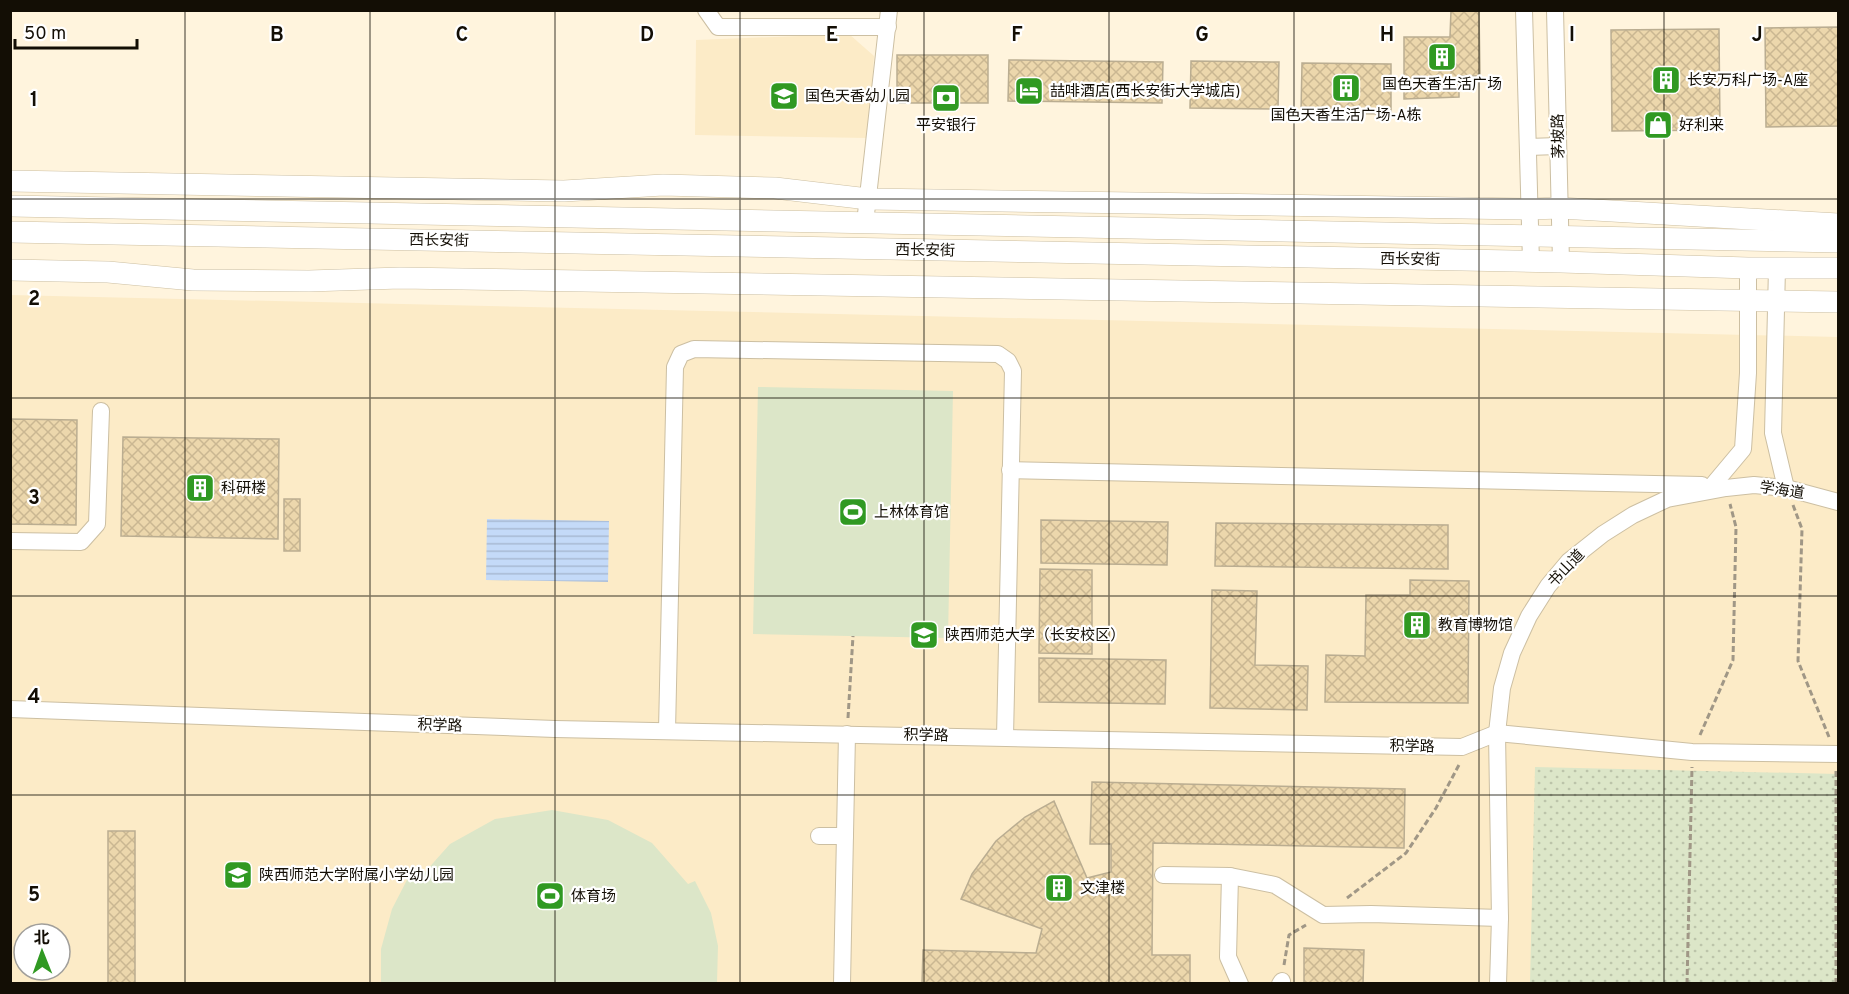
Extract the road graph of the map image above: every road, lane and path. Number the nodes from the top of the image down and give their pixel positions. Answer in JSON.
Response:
{"nodes":[{"id":1,"x":706,"y":10,"type":"edge"},
{"id":2,"x":1524,"y":10,"type":"edge"},
{"id":3,"x":1555,"y":10,"type":"edge"},
{"id":4,"x":889,"y":19,"type":"edge"},
{"id":5,"x":1558,"y":146,"type":"junction"},
{"id":6,"x":1528,"y":147,"type":"junction"},
{"id":7,"x":10,"y":181,"type":"edge"},
{"id":8,"x":868,"y":199,"type":"junction"},
{"id":9,"x":10,"y":206,"type":"edge"},
{"id":10,"x":1560,"y":208,"type":"junction"},
{"id":11,"x":1530,"y":209,"type":"junction"},
{"id":12,"x":865,"y":223,"type":"junction"},
{"id":13,"x":1839,"y":224,"type":"edge"},
{"id":14,"x":10,"y":232,"type":"edge"},
{"id":15,"x":1531,"y":237,"type":"junction"},
{"id":16,"x":1560,"y":237,"type":"junction"},
{"id":17,"x":1839,"y":243,"type":"edge"},
{"id":18,"x":1531,"y":262,"type":"junction"},
{"id":19,"x":1561,"y":262,"type":"junction"},
{"id":20,"x":1748,"y":268,"type":"junction"},
{"id":21,"x":1777,"y":268,"type":"junction"},
{"id":22,"x":1839,"y":268,"type":"edge"},
{"id":23,"x":10,"y":270,"type":"edge"},
{"id":24,"x":1748,"y":300,"type":"junction"},
{"id":25,"x":1777,"y":301,"type":"junction"},
{"id":26,"x":1839,"y":302,"type":"edge"},
{"id":27,"x":101,"y":411,"type":"dead end"},
{"id":28,"x":1010,"y":470,"type":"junction"},
{"id":29,"x":1719,"y":487,"type":"junction"},
{"id":30,"x":1786,"y":488,"type":"junction"},
{"id":31,"x":1839,"y":502,"type":"edge"},
{"id":32,"x":10,"y":541,"type":"edge"},
{"id":33,"x":854,"y":636,"type":"dead end"},
{"id":34,"x":10,"y":709,"type":"edge"},
{"id":35,"x":666,"y":731,"type":"junction"},
{"id":36,"x":1497,"y":733,"type":"junction"},
{"id":37,"x":847,"y":734,"type":"junction"},
{"id":38,"x":1005,"y":737,"type":"junction"},
{"id":39,"x":1462,"y":747,"type":"junction"},
{"id":40,"x":1837,"y":754,"type":"edge"},
{"id":41,"x":819,"y":836,"type":"dead end"},
{"id":42,"x":845,"y":836,"type":"junction"},
{"id":43,"x":1163,"y":875,"type":"dead end"},
{"id":44,"x":1230,"y":876,"type":"junction"},
{"id":45,"x":1323,"y":915,"type":"junction"},
{"id":46,"x":1500,"y":918,"type":"junction"},
{"id":47,"x":1281,"y":982,"type":"edge"},
{"id":48,"x":842,"y":984,"type":"edge"},
{"id":49,"x":1240,"y":984,"type":"edge"},
{"id":50,"x":1498,"y":984,"type":"edge"},
{"id":51,"x":1836,"y":984,"type":"edge"}],
"edges":[{"from":1,"to":4,"type":"street"},
{"from":2,"to":6,"type":"street","name":"茅坡路"},
{"from":3,"to":5,"type":"street","name":"茅坡路"},
{"from":4,"to":8,"type":"street"},
{"from":5,"to":6,"type":"street"},
{"from":5,"to":10,"type":"street","name":"茅坡路"},
{"from":6,"to":11,"type":"street","name":"茅坡路"},
{"from":7,"to":8,"type":"main road"},
{"from":8,"to":11,"type":"main road"},
{"from":8,"to":12,"type":"street"},
{"from":9,"to":12,"type":"main road","name":"西长安街"},
{"from":10,"to":11,"type":"main road"},
{"from":10,"to":13,"type":"main road"},
{"from":10,"to":16,"type":"street","name":"茅坡路"},
{"from":11,"to":15,"type":"street","name":"茅坡路"},
{"from":12,"to":15,"type":"main road","name":"西长安街"},
{"from":14,"to":18,"type":"main road","name":"西长安街"},
{"from":15,"to":16,"type":"main road","name":"西长安街"},
{"from":15,"to":18,"type":"street","name":"茅坡路"},
{"from":16,"to":17,"type":"main road","name":"西长安街"},
{"from":16,"to":19,"type":"street","name":"茅坡路"},
{"from":18,"to":19,"type":"main road","name":"西长安街"},
{"from":19,"to":20,"type":"main road","name":"西长安街"},
{"from":20,"to":21,"type":"main road","name":"西长安街"},
{"from":20,"to":24,"type":"street"},
{"from":21,"to":22,"type":"main road","name":"西长安街"},
{"from":21,"to":25,"type":"street"},
{"from":23,"to":24,"type":"main road"},
{"from":24,"to":25,"type":"main road"},
{"from":24,"to":29,"type":"street"},
{"from":25,"to":26,"type":"main road"},
{"from":25,"to":30,"type":"street"},
{"from":27,"to":32,"type":"street"},
{"from":28,"to":29,"type":"street"},
{"from":28,"to":35,"type":"street"},
{"from":28,"to":38,"type":"street"},
{"from":29,"to":30,"type":"street","name":"学海道"},
{"from":29,"to":36,"type":"street","name":"书山道"},
{"from":30,"to":31,"type":"street","name":"学海道"},
{"from":30,"to":40,"type":"path"},
{"from":33,"to":37,"type":"path"},
{"from":34,"to":35,"type":"street","name":"积学路"},
{"from":35,"to":37,"type":"street","name":"积学路"},
{"from":36,"to":39,"type":"street","name":"积学路"},
{"from":36,"to":40,"type":"street","name":"积学路"},
{"from":36,"to":46,"type":"street","name":"书山道"},
{"from":37,"to":38,"type":"street","name":"积学路"},
{"from":37,"to":42,"type":"street"},
{"from":38,"to":39,"type":"street","name":"积学路"},
{"from":39,"to":45,"type":"path"},
{"from":40,"to":51,"type":"path"},
{"from":41,"to":42,"type":"street"},
{"from":42,"to":48,"type":"street"},
{"from":43,"to":44,"type":"street"},
{"from":44,"to":45,"type":"street"},
{"from":44,"to":49,"type":"street"},
{"from":45,"to":46,"type":"street"},
{"from":45,"to":47,"type":"path"},
{"from":46,"to":50,"type":"street","name":"书山道"}]}
